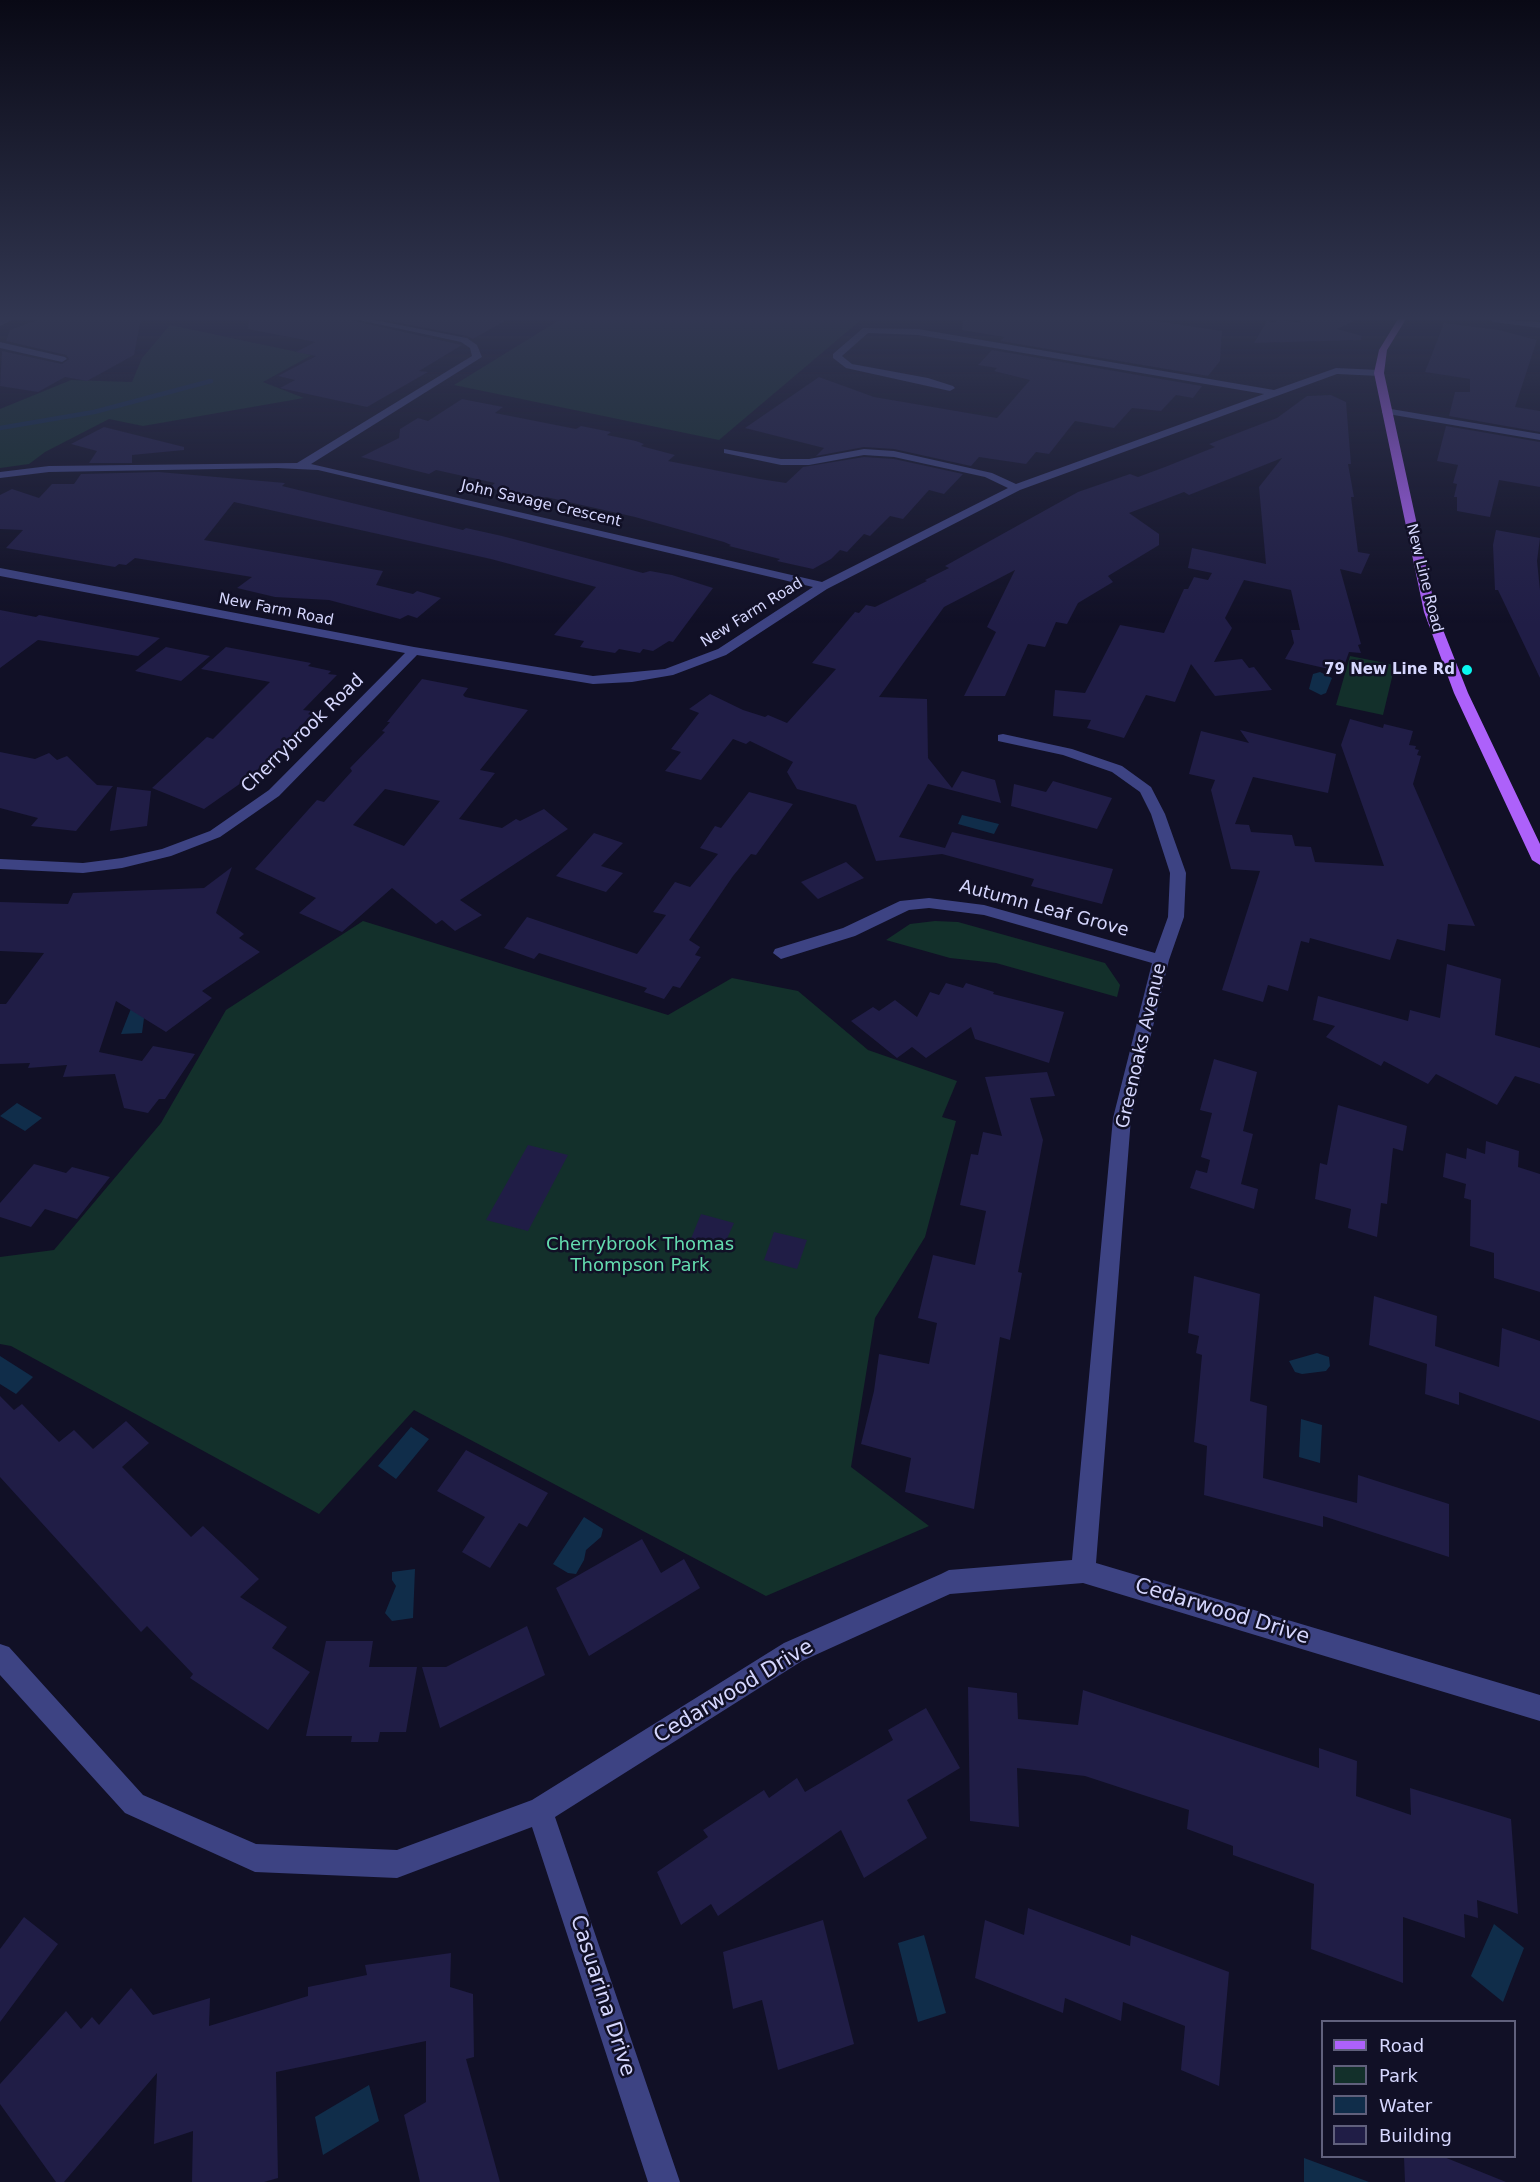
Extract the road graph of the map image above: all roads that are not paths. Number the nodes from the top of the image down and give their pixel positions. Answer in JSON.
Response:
{"nodes":[{"id":1,"x":374,"y":421,"type":"edge"},
{"id":2,"x":1200,"y":421,"type":"edge"},
{"id":3,"x":1387,"y":421,"type":"edge"},
{"id":4,"x":1444,"y":421,"type":"edge"},
{"id":5,"x":1540,"y":437,"type":"edge"},
{"id":6,"x":728,"y":451,"type":"dead end"},
{"id":7,"x":301,"y":465,"type":"junction"},
{"id":8,"x":0,"y":475,"type":"edge"},
{"id":9,"x":1016,"y":488,"type":"junction"},
{"id":10,"x":0,"y":572,"type":"edge"},
{"id":11,"x":823,"y":586,"type":"junction"},
{"id":12,"x":414,"y":651,"type":"junction"},
{"id":13,"x":1003,"y":738,"type":"dead end"},
{"id":14,"x":1540,"y":861,"type":"edge"},
{"id":15,"x":0,"y":864,"type":"edge"},
{"id":16,"x":781,"y":953,"type":"dead end"},
{"id":17,"x":1161,"y":960,"type":"junction"},
{"id":18,"x":1083,"y":1571,"type":"junction"},
{"id":19,"x":0,"y":1656,"type":"edge"},
{"id":20,"x":1540,"y":1708,"type":"edge"},
{"id":21,"x":540,"y":1811,"type":"junction"},
{"id":22,"x":664,"y":2182,"type":"edge"}],
"edges":[{"from":1,"to":7,"type":"street"},
{"from":2,"to":9,"type":"street","name":"New Farm Road"},
{"from":3,"to":14,"type":"main road","name":"New Line Road"},
{"from":4,"to":5,"type":"street"},
{"from":6,"to":9,"type":"street"},
{"from":7,"to":8,"type":"street","name":"John Savage Crescent"},
{"from":7,"to":11,"type":"street","name":"John Savage Crescent"},
{"from":9,"to":11,"type":"street","name":"New Farm Road"},
{"from":10,"to":12,"type":"street","name":"New Farm Road"},
{"from":11,"to":12,"type":"street","name":"New Farm Road"},
{"from":12,"to":15,"type":"street","name":"Cherrybrook Road"},
{"from":13,"to":17,"type":"street","name":"Greenoaks Avenue"},
{"from":16,"to":17,"type":"street","name":"Autumn Leaf Grove"},
{"from":17,"to":18,"type":"street","name":"Greenoaks Avenue"},
{"from":18,"to":20,"type":"street","name":"Cedarwood Drive"},
{"from":18,"to":21,"type":"street","name":"Cedarwood Drive"},
{"from":19,"to":21,"type":"street","name":"Cedarwood Drive"},
{"from":21,"to":22,"type":"street","name":"Casuarina Drive"}]}
